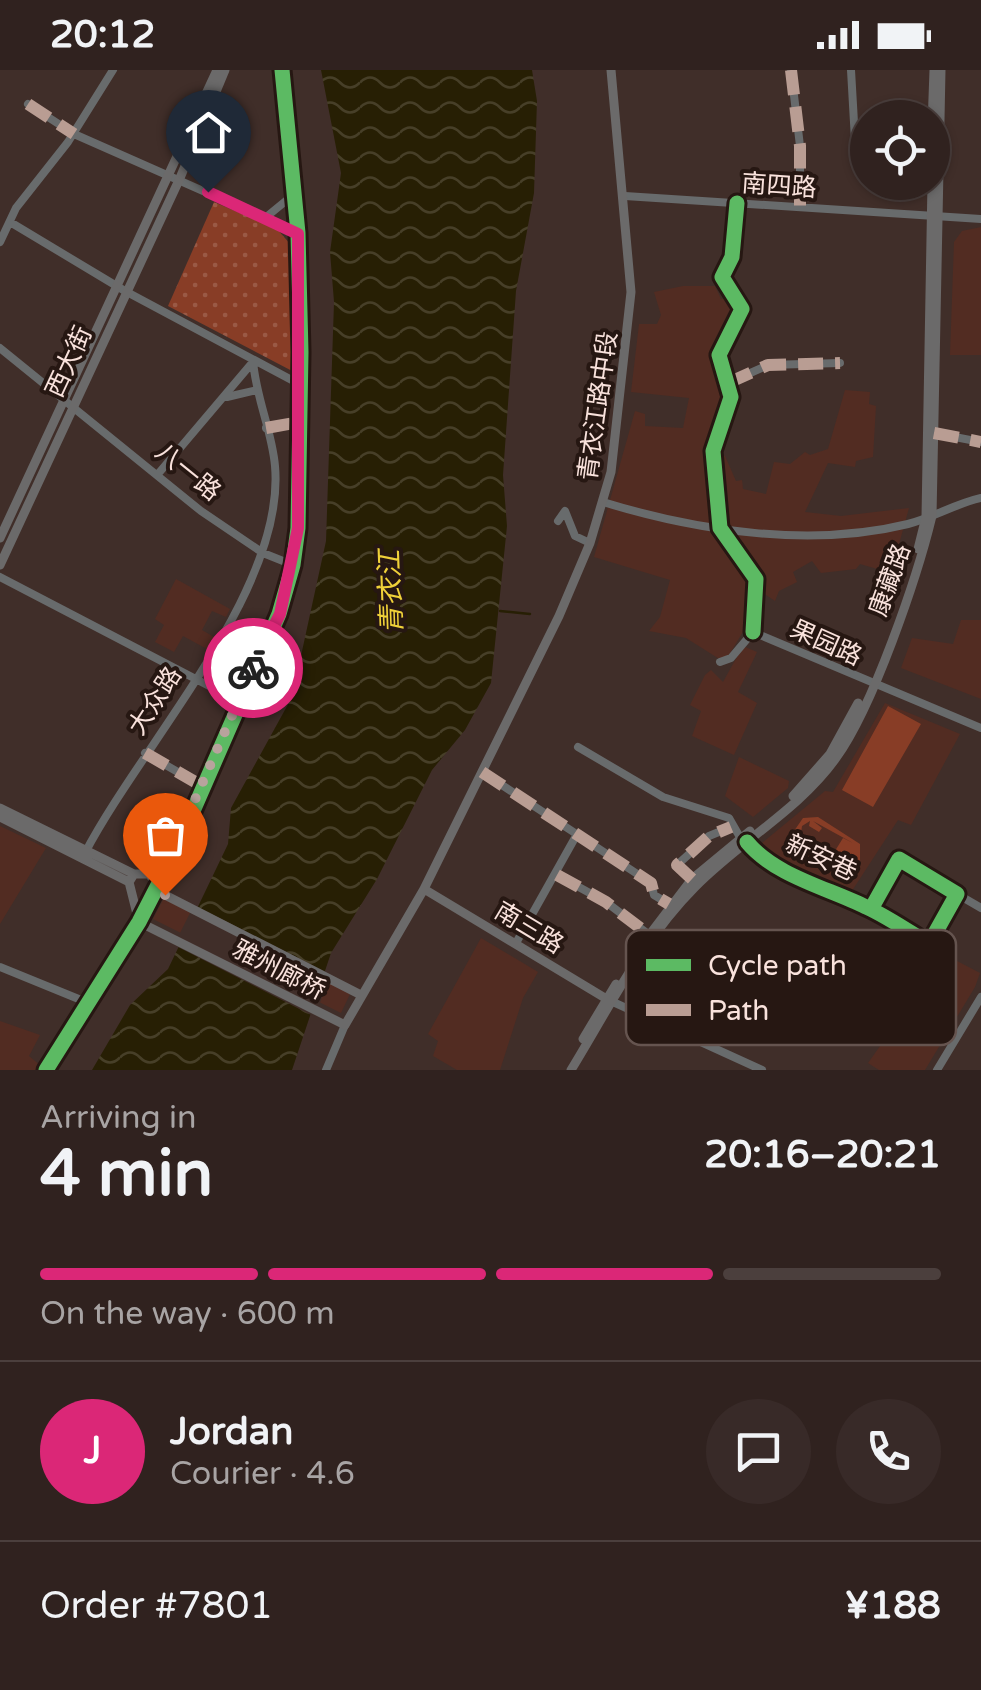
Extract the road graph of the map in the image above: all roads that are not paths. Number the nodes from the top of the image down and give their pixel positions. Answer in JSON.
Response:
{"nodes":[{"id":1,"x":113,"y":70,"type":"edge"},
{"id":2,"x":217,"y":70,"type":"edge"},
{"id":3,"x":225,"y":70,"type":"edge"},
{"id":4,"x":282,"y":70,"type":"edge"},
{"id":5,"x":611,"y":70,"type":"edge"},
{"id":6,"x":791,"y":70,"type":"edge"},
{"id":7,"x":851,"y":70,"type":"edge"},
{"id":8,"x":938,"y":70,"type":"edge"},
{"id":9,"x":852,"y":100,"type":"edge"},
{"id":10,"x":935,"y":100,"type":"edge"},
{"id":11,"x":28,"y":104,"type":"dead end"},
{"id":12,"x":74,"y":134,"type":"junction"},
{"id":13,"x":174,"y":178,"type":"junction"},
{"id":14,"x":293,"y":195,"type":"junction"},
{"id":15,"x":624,"y":196,"type":"junction"},
{"id":16,"x":934,"y":200,"type":"edge"},
{"id":17,"x":737,"y":203,"type":"junction"},
{"id":18,"x":800,"y":207,"type":"junction"},
{"id":19,"x":935,"y":216,"type":"junction"},
{"id":20,"x":265,"y":218,"type":"junction"},
{"id":21,"x":981,"y":219,"type":"edge"},
{"id":22,"x":10,"y":222,"type":"junction"},
{"id":23,"x":298,"y":234,"type":"junction"},
{"id":24,"x":0,"y":242,"type":"edge"},
{"id":25,"x":121,"y":288,"type":"junction"},
{"id":26,"x":0,"y":348,"type":"edge"},
{"id":27,"x":254,"y":362,"type":"junction"},
{"id":28,"x":840,"y":363,"type":"dead end"},
{"id":29,"x":728,"y":383,"type":"junction"},
{"id":30,"x":301,"y":385,"type":"junction"},
{"id":31,"x":257,"y":390,"type":"junction"},
{"id":32,"x":225,"y":398,"type":"junction"},
{"id":33,"x":67,"y":403,"type":"junction"},
{"id":34,"x":300,"y":422,"type":"junction"},
{"id":35,"x":266,"y":428,"type":"junction"},
{"id":36,"x":934,"y":433,"type":"junction"},
{"id":37,"x":981,"y":442,"type":"edge"},
{"id":38,"x":158,"y":474,"type":"junction"},
{"id":39,"x":981,"y":498,"type":"edge"},
{"id":40,"x":602,"y":502,"type":"junction"},
{"id":41,"x":929,"y":517,"type":"junction"},
{"id":42,"x":558,"y":521,"type":"dead end"},
{"id":43,"x":720,"y":528,"type":"junction"},
{"id":44,"x":0,"y":538,"type":"edge"},
{"id":45,"x":590,"y":544,"type":"junction"},
{"id":46,"x":263,"y":553,"type":"junction"},
{"id":47,"x":0,"y":565,"type":"edge"},
{"id":48,"x":293,"y":565,"type":"junction"},
{"id":49,"x":0,"y":577,"type":"edge"},
{"id":50,"x":753,"y":632,"type":"junction"},
{"id":51,"x":720,"y":662,"type":"dead end"},
{"id":52,"x":195,"y":678,"type":"junction"},
{"id":53,"x":869,"y":683,"type":"junction"},
{"id":54,"x":238,"y":701,"type":"junction"},
{"id":55,"x":981,"y":728,"type":"edge"},
{"id":56,"x":578,"y":747,"type":"dead end"},
{"id":57,"x":145,"y":753,"type":"junction"},
{"id":58,"x":482,"y":772,"type":"junction"},
{"id":59,"x":202,"y":786,"type":"junction"},
{"id":60,"x":0,"y":808,"type":"edge"},
{"id":61,"x":0,"y":816,"type":"edge"},
{"id":62,"x":732,"y":827,"type":"junction"},
{"id":63,"x":576,"y":836,"type":"junction"},
{"id":64,"x":744,"y":840,"type":"junction"},
{"id":65,"x":84,"y":853,"type":"junction"},
{"id":66,"x":557,"y":875,"type":"junction"},
{"id":67,"x":692,"y":879,"type":"junction"},
{"id":68,"x":132,"y":882,"type":"junction"},
{"id":69,"x":424,"y":888,"type":"junction"},
{"id":70,"x":159,"y":892,"type":"junction"},
{"id":71,"x":957,"y":894,"type":"junction"},
{"id":72,"x":669,"y":904,"type":"junction"},
{"id":73,"x":981,"y":908,"type":"edge"},
{"id":74,"x":871,"y":909,"type":"junction"},
{"id":75,"x":144,"y":924,"type":"junction"},
{"id":76,"x":643,"y":930,"type":"edge"},
{"id":77,"x":651,"y":930,"type":"edge"},
{"id":78,"x":660,"y":930,"type":"edge"},
{"id":79,"x":905,"y":930,"type":"edge"},
{"id":80,"x":936,"y":930,"type":"edge"},
{"id":81,"x":516,"y":944,"type":"junction"},
{"id":82,"x":0,"y":967,"type":"edge"},
{"id":83,"x":626,"y":973,"type":"edge"},
{"id":84,"x":626,"y":978,"type":"edge"},
{"id":85,"x":356,"y":993,"type":"junction"},
{"id":86,"x":981,"y":997,"type":"edge"},
{"id":87,"x":610,"y":1001,"type":"junction"},
{"id":88,"x":86,"y":1002,"type":"junction"},
{"id":89,"x":626,"y":1008,"type":"edge"},
{"id":90,"x":341,"y":1023,"type":"junction"},
{"id":91,"x":956,"y":1038,"type":"edge"},
{"id":92,"x":707,"y":1045,"type":"edge"},
{"id":93,"x":952,"y":1045,"type":"edge"},
{"id":94,"x":46,"y":1070,"type":"edge"},
{"id":95,"x":326,"y":1070,"type":"edge"},
{"id":96,"x":567,"y":1070,"type":"edge"},
{"id":97,"x":762,"y":1070,"type":"edge"},
{"id":98,"x":937,"y":1070,"type":"edge"}],
"edges":[{"from":1,"to":12,"type":"street"},
{"from":2,"to":13,"type":"main road"},
{"from":3,"to":13,"type":"main road"},
{"from":4,"to":14,"type":"street"},
{"from":5,"to":15,"type":"main road","name":"青衣江路中段"},
{"from":6,"to":18,"type":"street"},
{"from":7,"to":9,"type":"street"},
{"from":8,"to":10,"type":"main road","name":"康藏路"},
{"from":8,"to":19,"type":"main road","name":"康藏路"},
{"from":11,"to":12,"type":"street"},
{"from":12,"to":13,"type":"street"},
{"from":12,"to":22,"type":"street"},
{"from":13,"to":20,"type":"street"},
{"from":13,"to":25,"type":"main road","name":"西大街"},
{"from":14,"to":20,"type":"street"},
{"from":14,"to":23,"type":"street"},
{"from":15,"to":17,"type":"street","name":"南四路"},
{"from":15,"to":40,"type":"main road","name":"青衣江路中段"},
{"from":16,"to":19,"type":"main road","name":"康藏路"},
{"from":17,"to":18,"type":"street","name":"南四路"},
{"from":17,"to":29,"type":"street","name":"果园路"},
{"from":18,"to":19,"type":"street","name":"南四路"},
{"from":19,"to":21,"type":"street","name":"南四路"},
{"from":19,"to":36,"type":"main road","name":"康藏路"},
{"from":19,"to":41,"type":"main road","name":"康藏路"},
{"from":20,"to":23,"type":"street"},
{"from":22,"to":24,"type":"street"},
{"from":22,"to":25,"type":"street"},
{"from":23,"to":30,"type":"street"},
{"from":25,"to":27,"type":"street"},
{"from":25,"to":33,"type":"main road","name":"西大街"},
{"from":26,"to":33,"type":"street","name":"八一路"},
{"from":27,"to":30,"type":"street"},
{"from":27,"to":31,"type":"street","name":"大众路"},
{"from":27,"to":32,"type":"street"},
{"from":28,"to":29,"type":"street"},
{"from":29,"to":43,"type":"street","name":"果园路"},
{"from":30,"to":34,"type":"street"},
{"from":31,"to":32,"type":"street"},
{"from":31,"to":35,"type":"street","name":"大众路"},
{"from":32,"to":38,"type":"street"},
{"from":33,"to":38,"type":"street","name":"八一路"},
{"from":33,"to":44,"type":"main road","name":"西大街"},
{"from":33,"to":47,"type":"main road","name":"西大街"},
{"from":34,"to":35,"type":"street"},
{"from":34,"to":48,"type":"street"},
{"from":35,"to":46,"type":"street","name":"大众路"},
{"from":36,"to":37,"type":"street"},
{"from":36,"to":41,"type":"main road","name":"康藏路"},
{"from":38,"to":46,"type":"street","name":"八一路"},
{"from":39,"to":41,"type":"street"},
{"from":40,"to":43,"type":"street"},
{"from":40,"to":45,"type":"main road","name":"青衣江路中段"},
{"from":41,"to":43,"type":"street"},
{"from":41,"to":53,"type":"main road","name":"康藏路"},
{"from":42,"to":45,"type":"street"},
{"from":43,"to":50,"type":"street","name":"果园路"},
{"from":45,"to":58,"type":"main road","name":"青衣江路中段"},
{"from":46,"to":48,"type":"street","name":"八一路"},
{"from":46,"to":52,"type":"street","name":"大众路"},
{"from":48,"to":54,"type":"street"},
{"from":49,"to":52,"type":"street"},
{"from":50,"to":51,"type":"street"},
{"from":50,"to":53,"type":"street","name":"果园路"},
{"from":52,"to":54,"type":"street"},
{"from":52,"to":57,"type":"street","name":"大众路"},
{"from":53,"to":55,"type":"street","name":"果园路"},
{"from":53,"to":64,"type":"main road","name":"康藏路"},
{"from":54,"to":59,"type":"street"},
{"from":56,"to":62,"type":"street"},
{"from":57,"to":59,"type":"street"},
{"from":57,"to":65,"type":"street","name":"大众路"},
{"from":58,"to":63,"type":"street"},
{"from":58,"to":69,"type":"main road","name":"青衣江路中段"},
{"from":59,"to":70,"type":"street"},
{"from":60,"to":65,"type":"main road"},
{"from":61,"to":65,"type":"main road"},
{"from":62,"to":64,"type":"street","name":"新安巷"},
{"from":62,"to":67,"type":"street"},
{"from":63,"to":66,"type":"street"},
{"from":63,"to":72,"type":"street"},
{"from":64,"to":67,"type":"main road","name":"康藏路"},
{"from":64,"to":74,"type":"street","name":"新安巷"},
{"from":64,"to":78,"type":"main road","name":"康藏路"},
{"from":65,"to":68,"type":"main road","name":"雅州廊桥"},
{"from":66,"to":76,"type":"street"},
{"from":66,"to":81,"type":"street"},
{"from":67,"to":72,"type":"main road","name":"康藏路"},
{"from":68,"to":70,"type":"street"},
{"from":68,"to":70,"type":"main road","name":"雅州廊桥"},
{"from":68,"to":75,"type":"main road"},
{"from":69,"to":81,"type":"main road","name":"南三路"},
{"from":69,"to":85,"type":"main road","name":"青衣江路中段"},
{"from":70,"to":75,"type":"street"},
{"from":70,"to":85,"type":"main road","name":"雅州廊桥"},
{"from":71,"to":73,"type":"street"},
{"from":71,"to":74,"type":"street"},
{"from":71,"to":80,"type":"street","name":"新安巷"},
{"from":72,"to":77,"type":"main road","name":"康藏路"},
{"from":74,"to":79,"type":"street","name":"新安巷"},
{"from":75,"to":88,"type":"street"},
{"from":75,"to":90,"type":"main road","name":"雅州廊桥"},
{"from":81,"to":87,"type":"main road","name":"南三路"},
{"from":82,"to":88,"type":"street"},
{"from":83,"to":87,"type":"main road","name":"康藏路"},
{"from":84,"to":87,"type":"main road","name":"康藏路"},
{"from":85,"to":90,"type":"main road","name":"青衣江路中段"},
{"from":86,"to":91,"type":"street"},
{"from":87,"to":89,"type":"street"},
{"from":87,"to":96,"type":"main road"},
{"from":88,"to":94,"type":"street"},
{"from":90,"to":95,"type":"street"},
{"from":92,"to":97,"type":"street"},
{"from":93,"to":98,"type":"street"}]}
